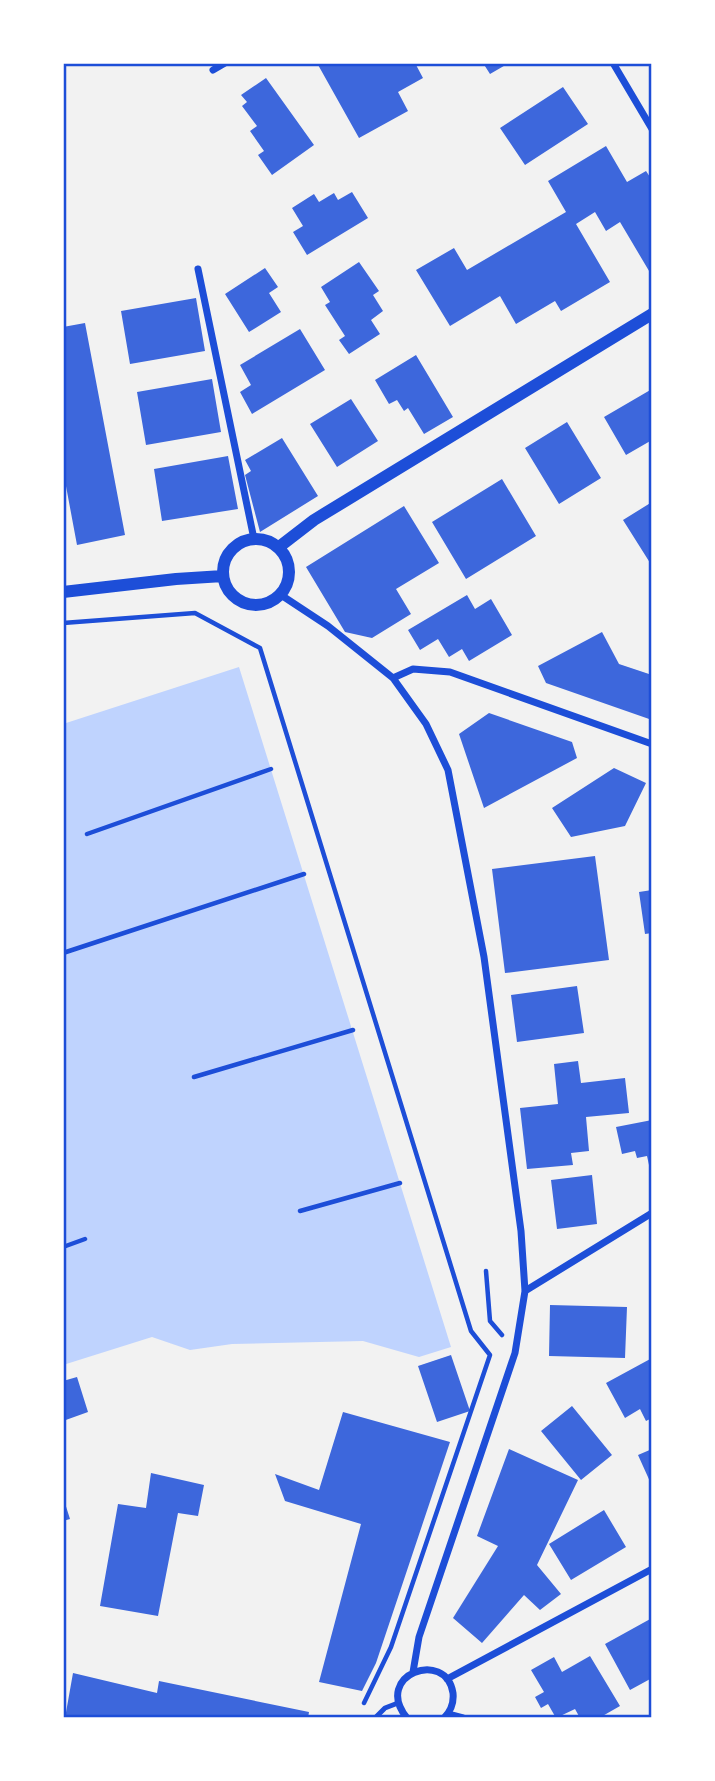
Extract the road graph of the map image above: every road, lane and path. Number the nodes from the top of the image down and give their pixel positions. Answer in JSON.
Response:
{"nodes":[{"id":1,"x":225,"y":63,"type":"edge"},
{"id":2,"x":613,"y":63,"type":"edge"},
{"id":3,"x":213,"y":70,"type":"dead end"},
{"id":4,"x":652,"y":129,"type":"edge"},
{"id":5,"x":198,"y":269,"type":"dead end"},
{"id":6,"x":652,"y":314,"type":"edge"},
{"id":7,"x":254,"y":539,"type":"junction"},
{"id":8,"x":279,"y":547,"type":"junction"},
{"id":9,"x":223,"y":576,"type":"junction"},
{"id":10,"x":63,"y":592,"type":"edge"},
{"id":11,"x":281,"y":595,"type":"junction"},
{"id":12,"x":63,"y":623,"type":"edge"},
{"id":13,"x":393,"y":678,"type":"junction"},
{"id":14,"x":652,"y":744,"type":"edge"},
{"id":15,"x":271,"y":769,"type":"dead end"},
{"id":16,"x":87,"y":834,"type":"dead end"},
{"id":17,"x":304,"y":874,"type":"dead end"},
{"id":18,"x":63,"y":953,"type":"edge"},
{"id":19,"x":353,"y":1030,"type":"dead end"},
{"id":20,"x":194,"y":1077,"type":"dead end"},
{"id":21,"x":400,"y":1182,"type":"dead end"},
{"id":22,"x":300,"y":1211,"type":"dead end"},
{"id":23,"x":652,"y":1213,"type":"edge"},
{"id":24,"x":85,"y":1239,"type":"dead end"},
{"id":25,"x":63,"y":1247,"type":"edge"},
{"id":26,"x":486,"y":1271,"type":"dead end"},
{"id":27,"x":526,"y":1292,"type":"junction"},
{"id":28,"x":515,"y":1353,"type":"junction"},
{"id":29,"x":652,"y":1569,"type":"edge"},
{"id":30,"x":413,"y":1672,"type":"junction"},
{"id":31,"x":447,"y":1679,"type":"junction"},
{"id":32,"x":398,"y":1703,"type":"junction"},
{"id":33,"x":362,"y":1706,"type":"dead end"},
{"id":34,"x":446,"y":1716,"type":"edge"},
{"id":35,"x":375,"y":1718,"type":"edge"},
{"id":36,"x":407,"y":1718,"type":"edge"},
{"id":37,"x":463,"y":1718,"type":"edge"}],
"edges":[{"from":1,"to":3,"type":"street"},
{"from":2,"to":4,"type":"street"},
{"from":5,"to":7,"type":"street"},
{"from":6,"to":8,"type":"street"},
{"from":7,"to":8,"type":"street"},
{"from":7,"to":9,"type":"street"},
{"from":8,"to":11,"type":"street"},
{"from":9,"to":10,"type":"street"},
{"from":9,"to":11,"type":"street"},
{"from":11,"to":13,"type":"street"},
{"from":12,"to":33,"type":"path"},
{"from":13,"to":14,"type":"street"},
{"from":13,"to":27,"type":"street"},
{"from":15,"to":16,"type":"path"},
{"from":17,"to":18,"type":"path"},
{"from":19,"to":20,"type":"path"},
{"from":21,"to":22,"type":"path"},
{"from":23,"to":27,"type":"street"},
{"from":24,"to":25,"type":"path"},
{"from":26,"to":28,"type":"path"},
{"from":27,"to":28,"type":"street"},
{"from":28,"to":30,"type":"street"},
{"from":29,"to":31,"type":"street"},
{"from":30,"to":31,"type":"street"},
{"from":30,"to":32,"type":"street"},
{"from":31,"to":34,"type":"street"},
{"from":32,"to":35,"type":"lane"},
{"from":32,"to":36,"type":"street"},
{"from":34,"to":37,"type":"street"}]}
